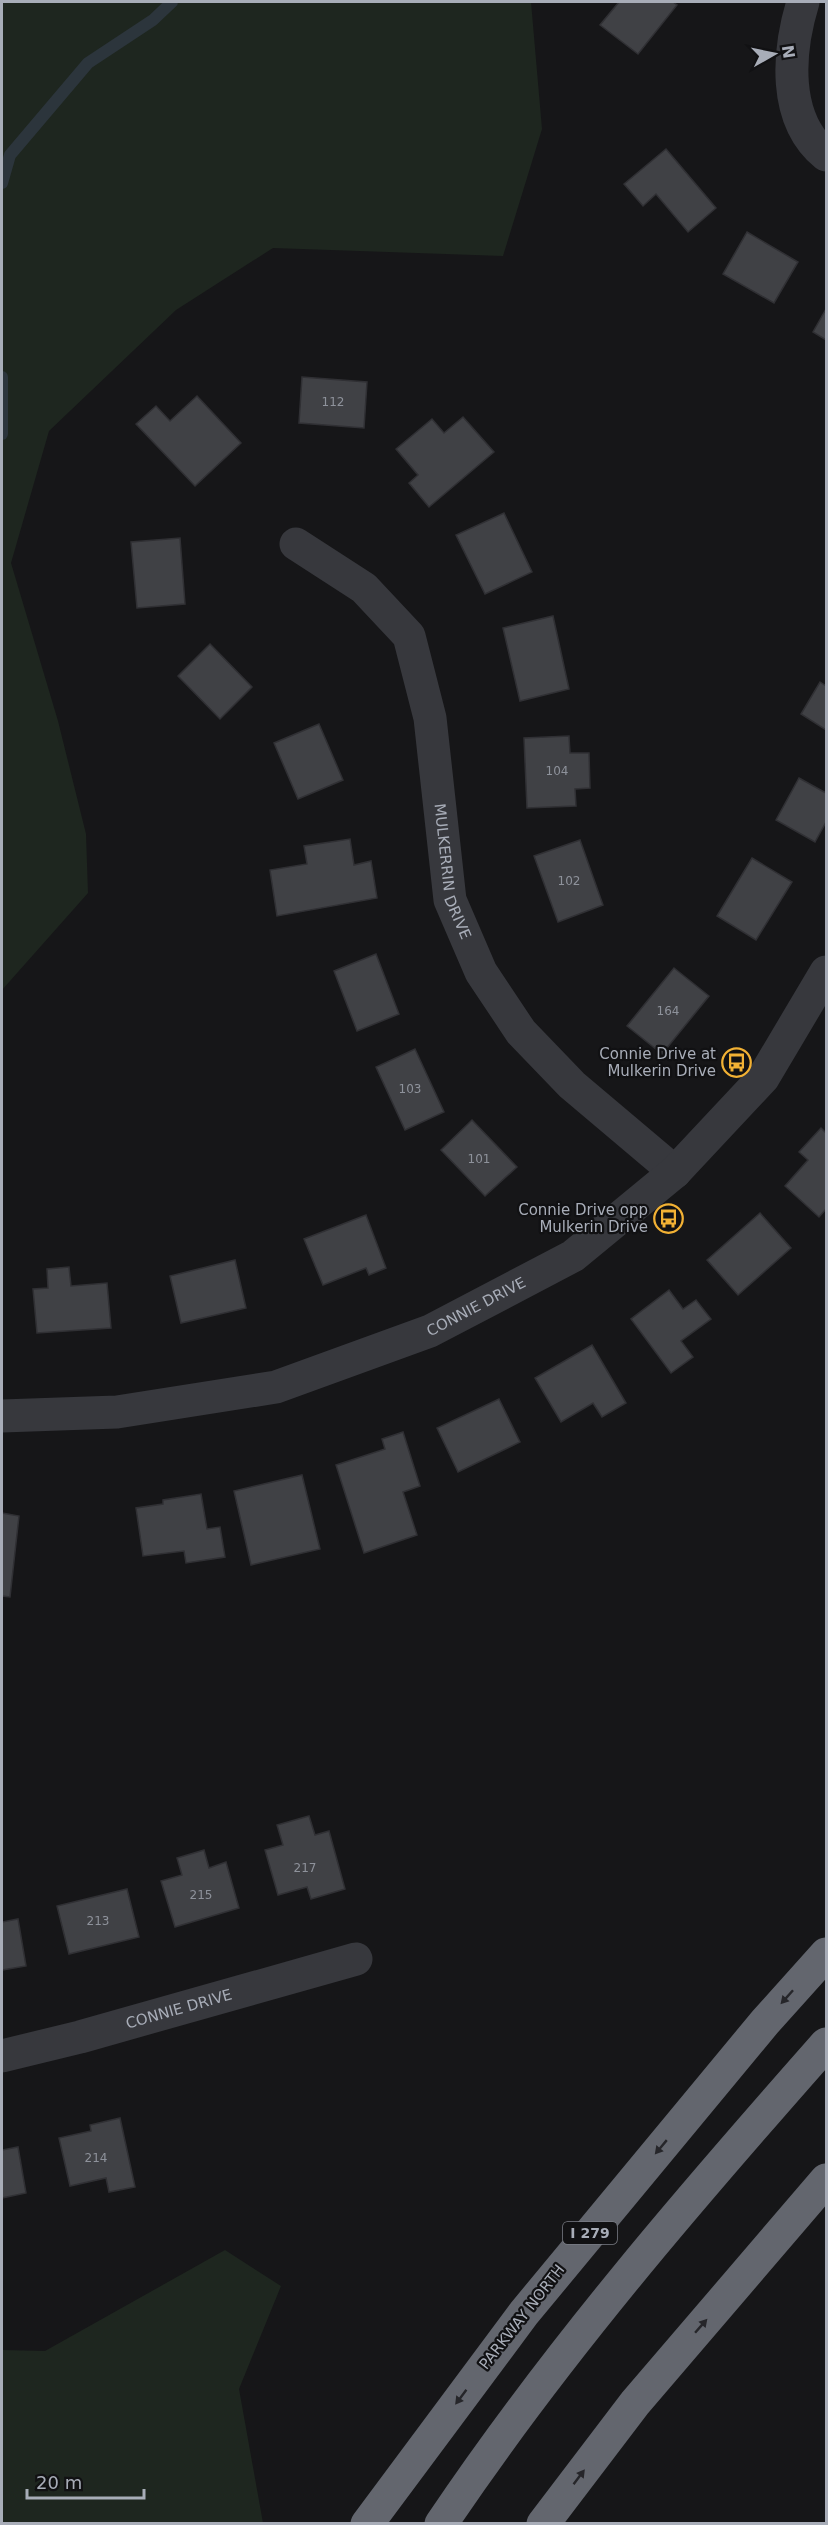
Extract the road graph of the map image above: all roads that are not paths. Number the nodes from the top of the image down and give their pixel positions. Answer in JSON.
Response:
{"nodes":[{"id":1,"x":803,"y":2,"type":"edge"},
{"id":2,"x":826,"y":155,"type":"edge"},
{"id":3,"x":296,"y":544,"type":"dead end"},
{"id":4,"x":826,"y":972,"type":"edge"},
{"id":5,"x":675,"y":1172,"type":"junction"},
{"id":6,"x":2,"y":1416,"type":"edge"},
{"id":7,"x":826,"y":1954,"type":"edge"},
{"id":8,"x":357,"y":1959,"type":"dead end"},
{"id":9,"x":826,"y":2044,"type":"edge"},
{"id":10,"x":2,"y":2056,"type":"edge"},
{"id":11,"x":826,"y":2180,"type":"edge"},
{"id":12,"x":367,"y":2523,"type":"edge"},
{"id":13,"x":441,"y":2523,"type":"edge"},
{"id":14,"x":543,"y":2523,"type":"edge"}],
"edges":[{"from":1,"to":2,"type":"street"},
{"from":3,"to":5,"type":"street","name":"MULKERRIN DRIVE"},
{"from":4,"to":5,"type":"street","name":"CONNIE DRIVE"},
{"from":5,"to":6,"type":"street","name":"CONNIE DRIVE"},
{"from":7,"to":12,"type":"highway","name":"PARKWAY NORTH","number":"I 279","one_way":true},
{"from":8,"to":10,"type":"street","name":"CONNIE DRIVE"},
{"from":9,"to":13,"type":"highway"},
{"from":14,"to":11,"type":"highway","one_way":true}]}
